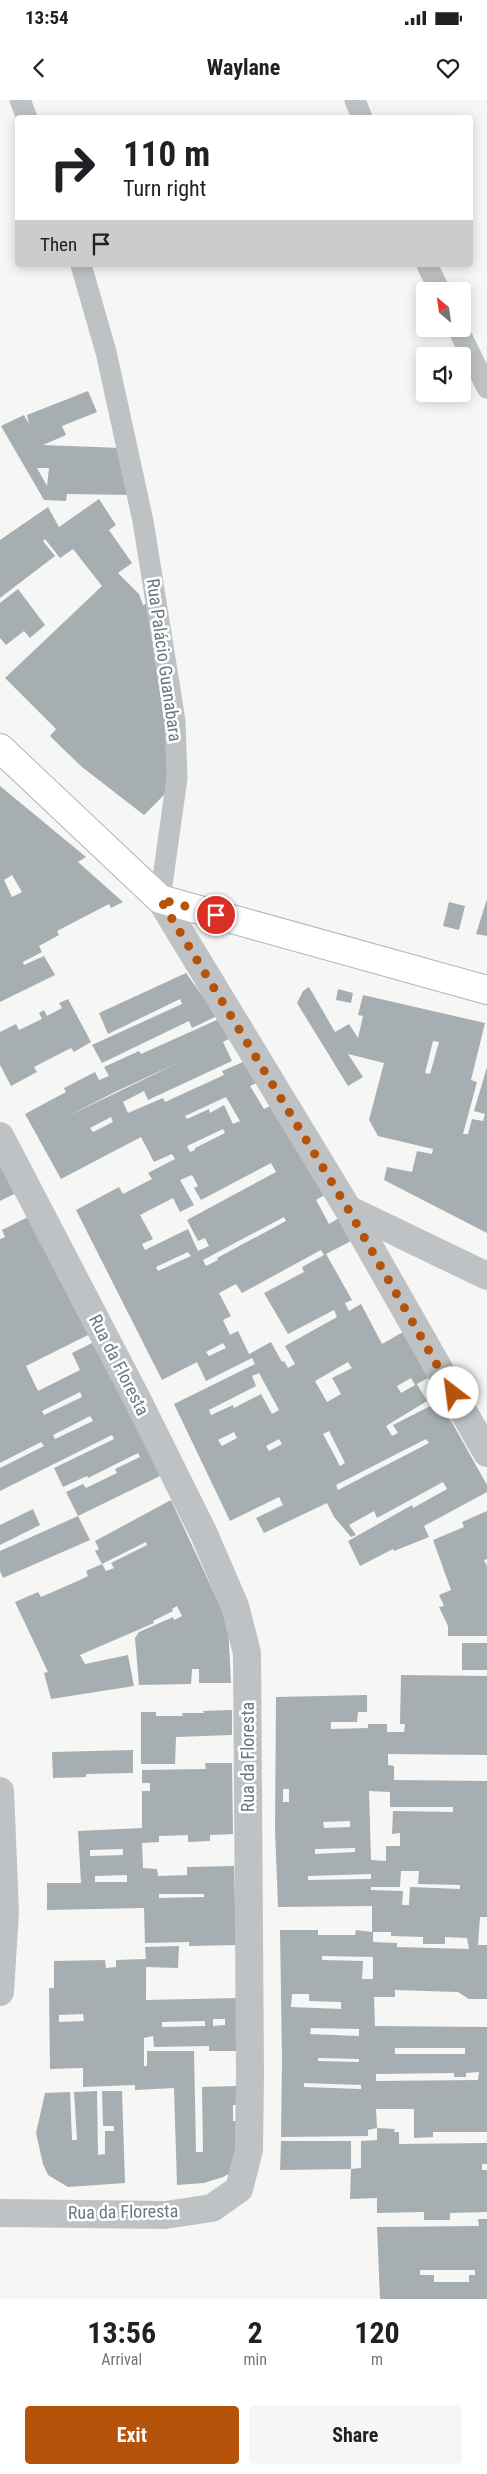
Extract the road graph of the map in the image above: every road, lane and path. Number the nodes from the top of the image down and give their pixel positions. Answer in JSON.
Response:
{"nodes":[{"id":1,"x":20,"y":100,"type":"edge"},
{"id":2,"x":354,"y":100,"type":"edge"},
{"id":3,"x":26,"y":115,"type":"edge"},
{"id":4,"x":361,"y":115,"type":"edge"},
{"id":5,"x":82,"y":267,"type":"edge"},
{"id":6,"x":428,"y":267,"type":"edge"},
{"id":7,"x":436,"y":282,"type":"edge"},
{"id":8,"x":462,"y":338,"type":"edge"},
{"id":9,"x":487,"y":388,"type":"edge"},
{"id":10,"x":0,"y":748,"type":"edge"},
{"id":11,"x":160,"y":899,"type":"junction"},
{"id":12,"x":487,"y":990,"type":"edge"},
{"id":13,"x":0,"y":1136,"type":"edge"},
{"id":14,"x":348,"y":1209,"type":"junction"},
{"id":15,"x":487,"y":1276,"type":"edge"},
{"id":16,"x":487,"y":1453,"type":"edge"},
{"id":17,"x":0,"y":1791,"type":"edge"},
{"id":18,"x":2,"y":1913,"type":"edge"},
{"id":19,"x":0,"y":1992,"type":"edge"},
{"id":20,"x":0,"y":2213,"type":"edge"}],
"edges":[{"from":1,"to":3,"type":"lane"},
{"from":2,"to":4,"type":"lane"},
{"from":5,"to":11,"type":"lane","name":"Rua Palácio Guanabara"},
{"from":6,"to":7,"type":"lane"},
{"from":8,"to":9,"type":"lane"},
{"from":10,"to":11,"type":"street"},
{"from":11,"to":12,"type":"street"},
{"from":11,"to":14,"type":"street"},
{"from":13,"to":20,"type":"street","name":"Rua da Floresta"},
{"from":14,"to":15,"type":"street"},
{"from":14,"to":16,"type":"street"},
{"from":17,"to":18,"type":"street"},
{"from":18,"to":19,"type":"street"}]}
